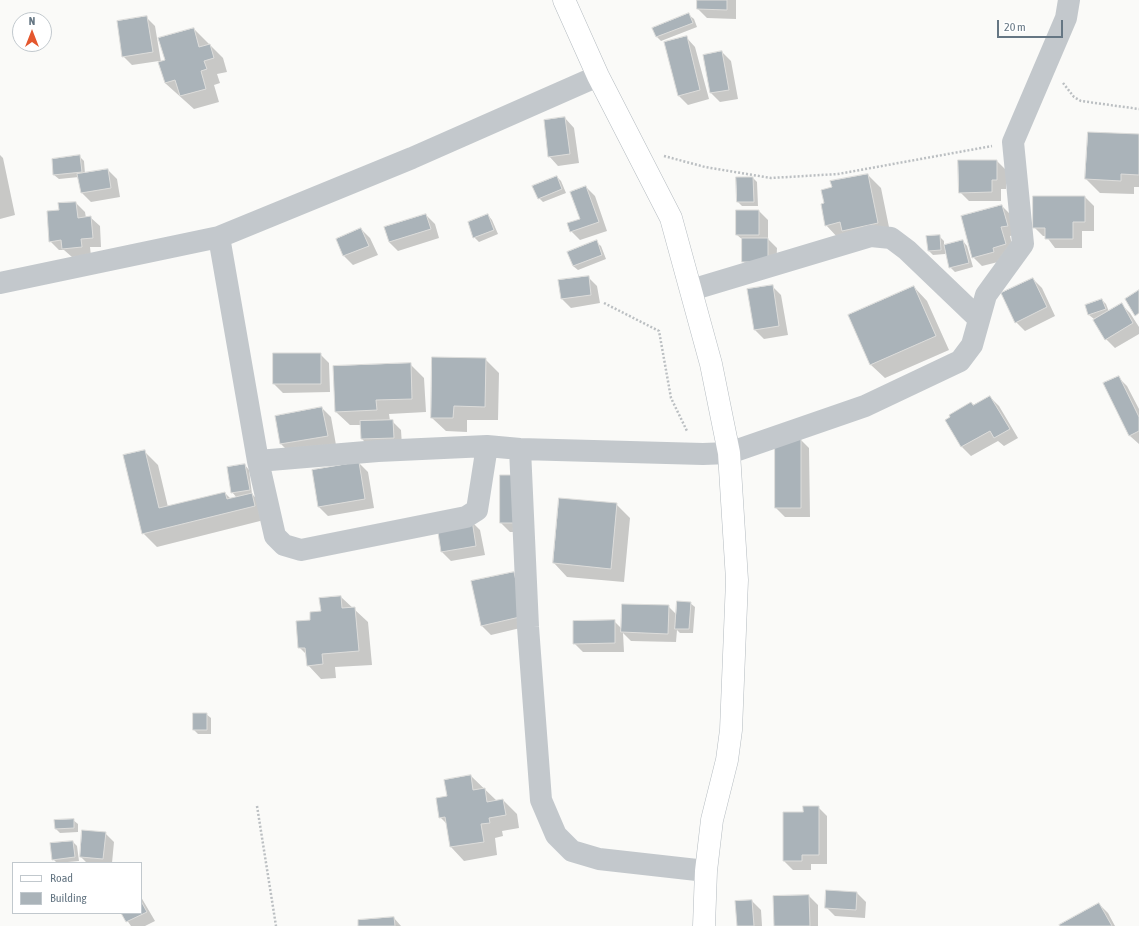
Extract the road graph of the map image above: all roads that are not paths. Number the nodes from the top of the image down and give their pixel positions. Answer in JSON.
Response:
{"nodes":[{"id":1,"x":564,"y":0,"type":"edge"},
{"id":2,"x":1069,"y":0,"type":"edge"},
{"id":3,"x":598,"y":76,"type":"junction"},
{"id":4,"x":219,"y":237,"type":"junction"},
{"id":5,"x":0,"y":283,"type":"edge"},
{"id":6,"x":691,"y":290,"type":"junction"},
{"id":7,"x":979,"y":319,"type":"junction"},
{"id":8,"x":486,"y":446,"type":"junction"},
{"id":9,"x":520,"y":449,"type":"junction"},
{"id":10,"x":729,"y":453,"type":"junction"},
{"id":11,"x":258,"y":461,"type":"junction"},
{"id":12,"x":706,"y":871,"type":"junction"},
{"id":13,"x":704,"y":926,"type":"edge"}],
"edges":[{"from":1,"to":3,"type":"street"},
{"from":2,"to":7,"type":"street"},
{"from":3,"to":4,"type":"street"},
{"from":3,"to":6,"type":"street"},
{"from":4,"to":5,"type":"street"},
{"from":4,"to":11,"type":"street"},
{"from":6,"to":7,"type":"street"},
{"from":6,"to":10,"type":"street"},
{"from":7,"to":10,"type":"street"},
{"from":8,"to":9,"type":"street"},
{"from":8,"to":11,"type":"street"},
{"from":8,"to":11,"type":"street"},
{"from":9,"to":10,"type":"street"},
{"from":9,"to":12,"type":"street"},
{"from":10,"to":12,"type":"street"},
{"from":12,"to":13,"type":"street"}]}
